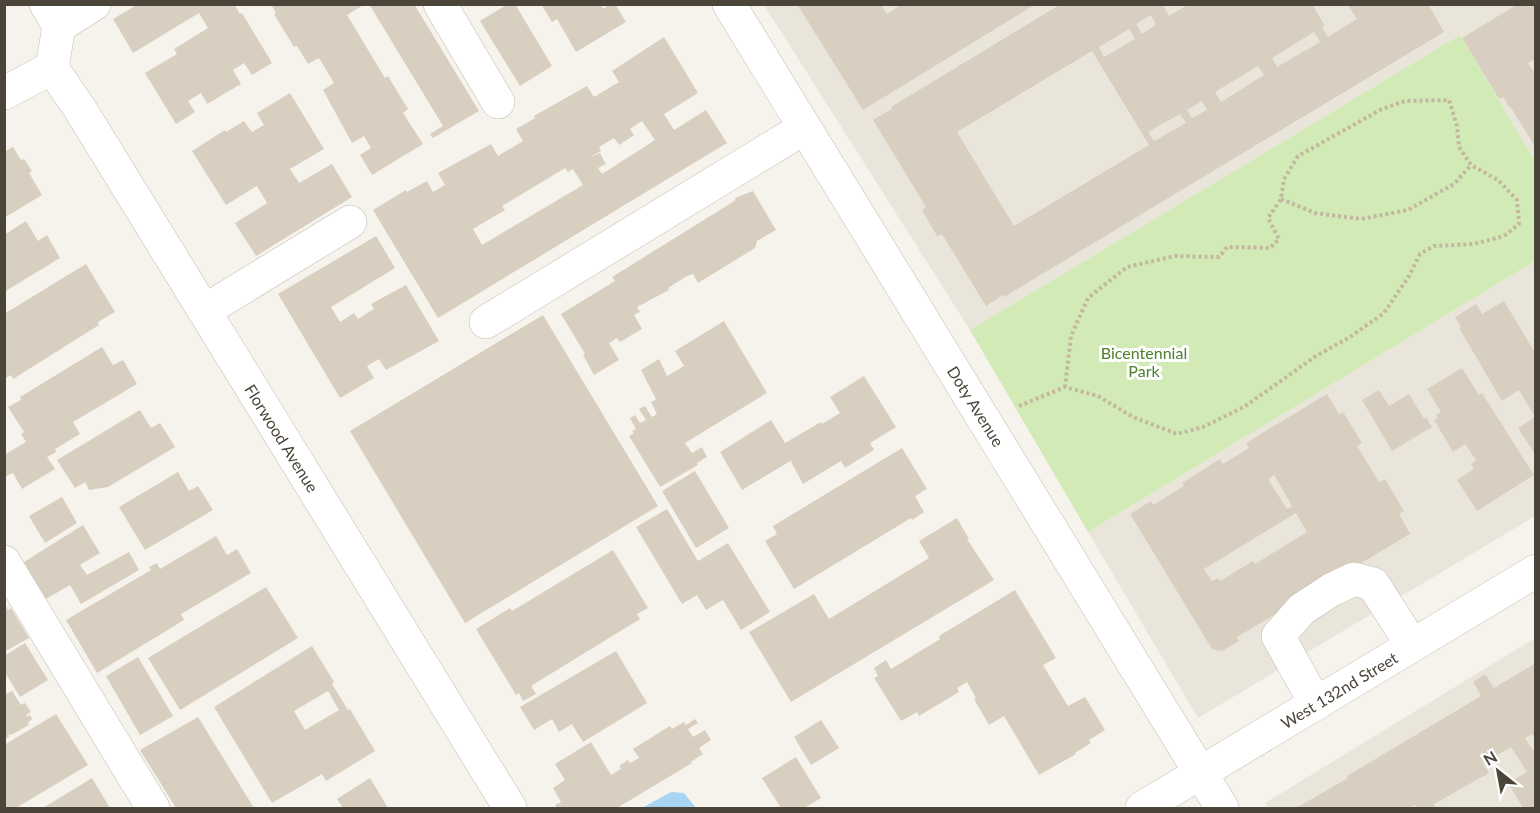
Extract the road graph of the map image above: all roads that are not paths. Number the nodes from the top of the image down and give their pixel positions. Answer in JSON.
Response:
{"nodes":[{"id":1,"x":94,"y":4,"type":"edge"},
{"id":2,"x":440,"y":4,"type":"edge"},
{"id":3,"x":729,"y":4,"type":"edge"},
{"id":4,"x":52,"y":15,"type":"edge"},
{"id":5,"x":52,"y":68,"type":"junction"},
{"id":6,"x":4,"y":93,"type":"edge"},
{"id":7,"x":498,"y":102,"type":"dead end"},
{"id":8,"x":804,"y":128,"type":"junction"},
{"id":9,"x":350,"y":222,"type":"dead end"},
{"id":10,"x":204,"y":311,"type":"junction"},
{"id":11,"x":486,"y":322,"type":"dead end"},
{"id":12,"x":4,"y":562,"type":"edge"},
{"id":13,"x":1536,"y":571,"type":"edge"},
{"id":14,"x":1412,"y":645,"type":"junction"},
{"id":15,"x":1316,"y":704,"type":"junction"},
{"id":16,"x":1201,"y":773,"type":"junction"},
{"id":17,"x":153,"y":808,"type":"edge"},
{"id":18,"x":510,"y":808,"type":"edge"},
{"id":19,"x":1142,"y":808,"type":"edge"},
{"id":20,"x":1222,"y":808,"type":"edge"}],
"edges":[{"from":1,"to":4,"type":"street"},
{"from":2,"to":7,"type":"street"},
{"from":3,"to":8,"type":"street","name":"Doty Avenue"},
{"from":4,"to":5,"type":"street"},
{"from":5,"to":6,"type":"street"},
{"from":5,"to":10,"type":"street","name":"Florwood Avenue"},
{"from":8,"to":11,"type":"street"},
{"from":8,"to":16,"type":"street","name":"Doty Avenue"},
{"from":9,"to":10,"type":"street"},
{"from":10,"to":18,"type":"street","name":"Florwood Avenue"},
{"from":12,"to":17,"type":"street"},
{"from":13,"to":14,"type":"street","name":"West 132nd Street"},
{"from":14,"to":15,"type":"street","name":"West 132nd Street"},
{"from":14,"to":15,"type":"street"},
{"from":15,"to":16,"type":"street","name":"West 132nd Street"},
{"from":16,"to":19,"type":"street","name":"West 132nd Street"},
{"from":16,"to":20,"type":"street","name":"Doty Avenue"}]}
